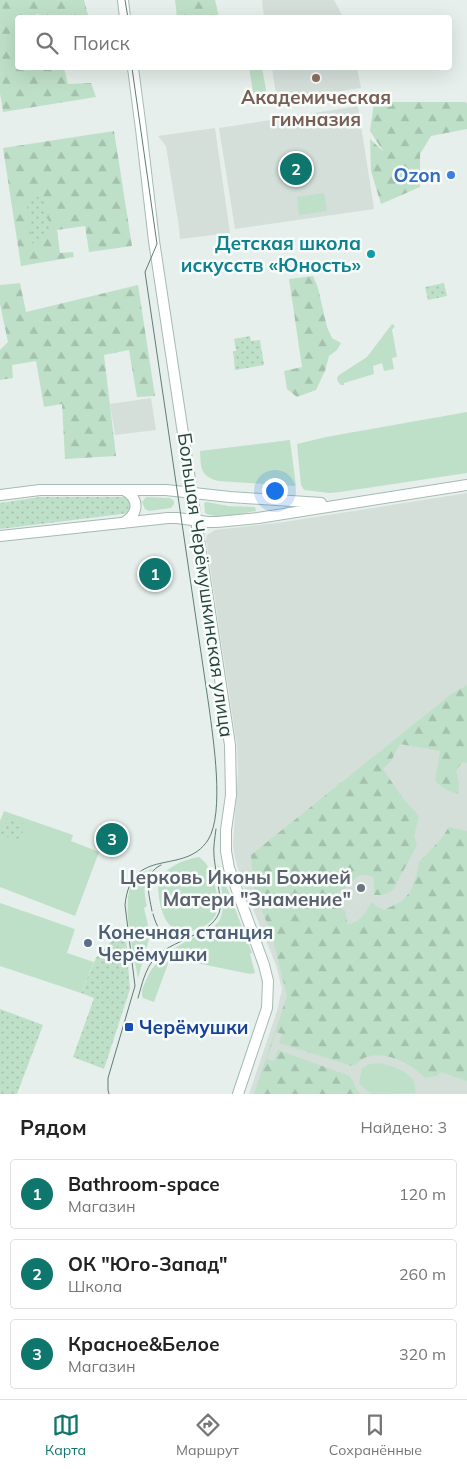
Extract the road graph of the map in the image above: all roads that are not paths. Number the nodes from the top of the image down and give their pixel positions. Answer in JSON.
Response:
{"nodes":[{"id":1,"x":123,"y":0,"type":"edge"},
{"id":2,"x":126,"y":15,"type":"edge"},
{"id":3,"x":133,"y":70,"type":"edge"},
{"id":4,"x":467,"y":485,"type":"edge"},
{"id":5,"x":124,"y":490,"type":"junction"},
{"id":6,"x":146,"y":490,"type":"junction"},
{"id":7,"x":192,"y":492,"type":"junction"},
{"id":8,"x":0,"y":495,"type":"edge"},
{"id":9,"x":344,"y":504,"type":"junction"},
{"id":10,"x":151,"y":520,"type":"junction"},
{"id":11,"x":196,"y":521,"type":"junction"},
{"id":12,"x":123,"y":523,"type":"junction"},
{"id":13,"x":0,"y":536,"type":"edge"},
{"id":14,"x":238,"y":1094,"type":"edge"}],
"edges":[{"from":1,"to":2,"type":"main road"},
{"from":3,"to":7,"type":"main road","name":"Большая Черёмушкинская улица"},
{"from":4,"to":9,"type":"main road"},
{"from":5,"to":6,"type":"main road"},
{"from":5,"to":8,"type":"main road"},
{"from":5,"to":12,"type":"main road"},
{"from":6,"to":7,"type":"main road"},
{"from":6,"to":10,"type":"main road"},
{"from":7,"to":9,"type":"main road"},
{"from":7,"to":11,"type":"main road","name":"Большая Черёмушкинская улица"},
{"from":9,"to":11,"type":"main road"},
{"from":10,"to":11,"type":"main road"},
{"from":10,"to":12,"type":"main road"},
{"from":11,"to":14,"type":"main road","name":"Большая Черёмушкинская улица"},
{"from":12,"to":13,"type":"main road"}]}
